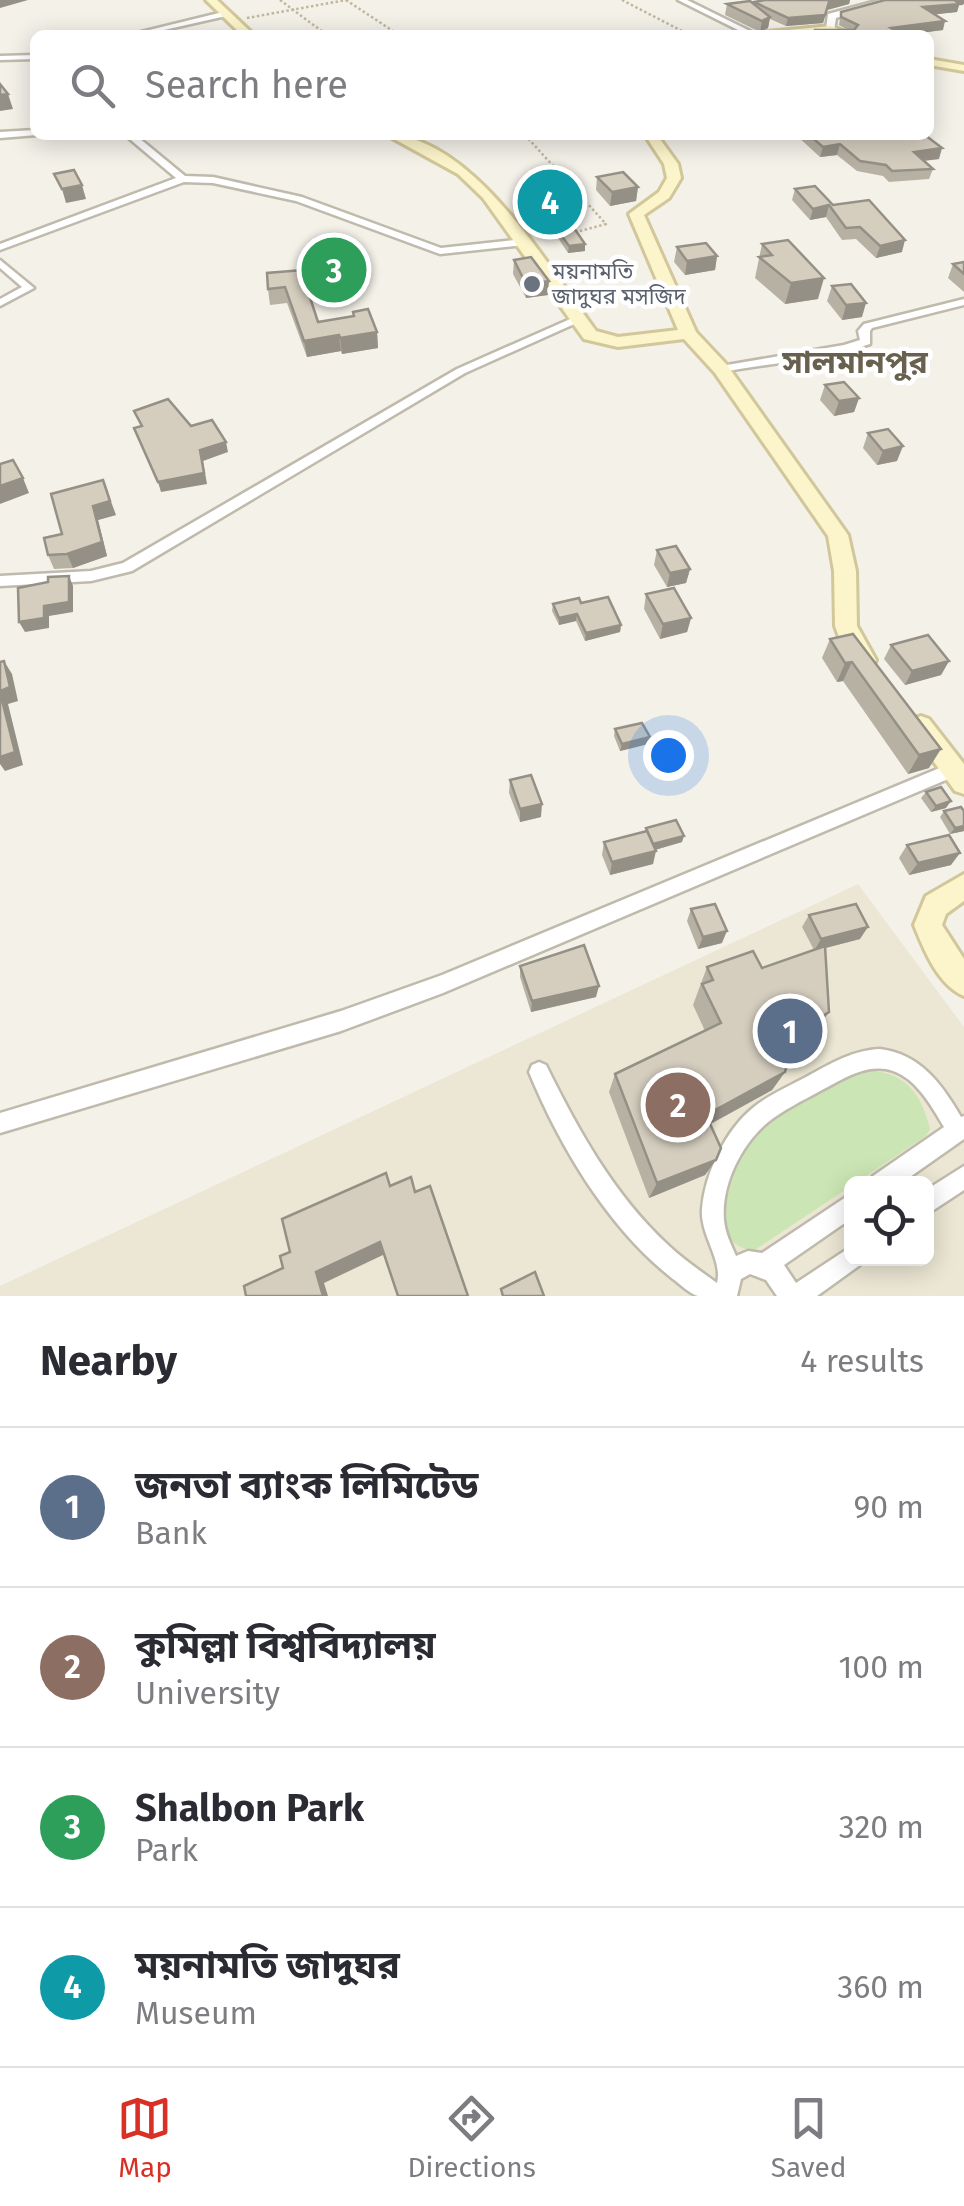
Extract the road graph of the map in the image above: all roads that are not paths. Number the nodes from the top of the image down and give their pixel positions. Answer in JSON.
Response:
{"nodes":[{"id":1,"x":210,"y":0,"type":"edge"},
{"id":2,"x":681,"y":0,"type":"edge"},
{"id":3,"x":891,"y":0,"type":"edge"},
{"id":4,"x":223,"y":14,"type":"junction"},
{"id":5,"x":831,"y":29,"type":"joint"},
{"id":6,"x":154,"y":30,"type":"edge"},
{"id":7,"x":242,"y":30,"type":"edge"},
{"id":8,"x":744,"y":30,"type":"edge"},
{"id":9,"x":820,"y":30,"type":"edge"},
{"id":10,"x":30,"y":57,"type":"edge"},
{"id":11,"x":0,"y":58,"type":"edge"},
{"id":12,"x":934,"y":63,"type":"edge"},
{"id":13,"x":964,"y":68,"type":"edge"},
{"id":14,"x":30,"y":133,"type":"edge"},
{"id":15,"x":0,"y":135,"type":"edge"},
{"id":16,"x":137,"y":140,"type":"edge"},
{"id":17,"x":404,"y":140,"type":"edge"},
{"id":18,"x":654,"y":140,"type":"edge"},
{"id":19,"x":183,"y":180,"type":"junction"},
{"id":20,"x":524,"y":242,"type":"junction"},
{"id":21,"x":0,"y":247,"type":"edge"},
{"id":22,"x":0,"y":263,"type":"edge"},
{"id":23,"x":0,"y":302,"type":"edge"},
{"id":24,"x":964,"y":302,"type":"edge"},
{"id":25,"x":577,"y":319,"type":"junction"},
{"id":26,"x":688,"y":334,"type":"junction"},
{"id":27,"x":721,"y":368,"type":"junction"},
{"id":28,"x":0,"y":581,"type":"edge"},
{"id":29,"x":879,"y":676,"type":"edge"},
{"id":30,"x":910,"y":713,"type":"edge"},
{"id":31,"x":959,"y":776,"type":"edge"},
{"id":32,"x":964,"y":886,"type":"edge"},
{"id":33,"x":964,"y":982,"type":"edge"},
{"id":34,"x":539,"y":1072,"type":"dead end"},
{"id":35,"x":0,"y":1123,"type":"edge"},
{"id":36,"x":960,"y":1128,"type":"edge"},
{"id":37,"x":892,"y":1176,"type":"edge"},
{"id":38,"x":964,"y":1177,"type":"edge"},
{"id":39,"x":934,"y":1198,"type":"edge"},
{"id":40,"x":844,"y":1210,"type":"edge"},
{"id":41,"x":844,"y":1263,"type":"edge"},
{"id":42,"x":765,"y":1266,"type":"junction"},
{"id":43,"x":731,"y":1272,"type":"junction"},
{"id":44,"x":715,"y":1296,"type":"edge"},
{"id":45,"x":725,"y":1296,"type":"edge"},
{"id":46,"x":789,"y":1296,"type":"edge"},
{"id":47,"x":797,"y":1296,"type":"edge"}],
"edges":[{"from":1,"to":4,"type":"main road"},
{"from":2,"to":8,"type":"street"},
{"from":3,"to":5,"type":"street"},
{"from":4,"to":6,"type":"street"},
{"from":4,"to":7,"type":"main road"},
{"from":5,"to":9,"type":"main road"},
{"from":10,"to":11,"type":"street"},
{"from":12,"to":13,"type":"main road"},
{"from":14,"to":15,"type":"street"},
{"from":16,"to":19,"type":"street"},
{"from":17,"to":20,"type":"main road"},
{"from":18,"to":26,"type":"main road"},
{"from":19,"to":20,"type":"street"},
{"from":19,"to":21,"type":"street"},
{"from":20,"to":25,"type":"main road"},
{"from":22,"to":23,"type":"street"},
{"from":24,"to":27,"type":"street"},
{"from":25,"to":26,"type":"main road"},
{"from":25,"to":28,"type":"street"},
{"from":26,"to":27,"type":"main road"},
{"from":27,"to":29,"type":"main road"},
{"from":30,"to":31,"type":"main road"},
{"from":31,"to":35,"type":"street"},
{"from":32,"to":33,"type":"main road"},
{"from":34,"to":44,"type":"street"},
{"from":36,"to":37,"type":"street"},
{"from":36,"to":43,"type":"street"},
{"from":38,"to":39,"type":"street"},
{"from":40,"to":42,"type":"street"},
{"from":41,"to":47,"type":"street"},
{"from":42,"to":43,"type":"street"},
{"from":42,"to":46,"type":"street"},
{"from":43,"to":45,"type":"street"}]}
